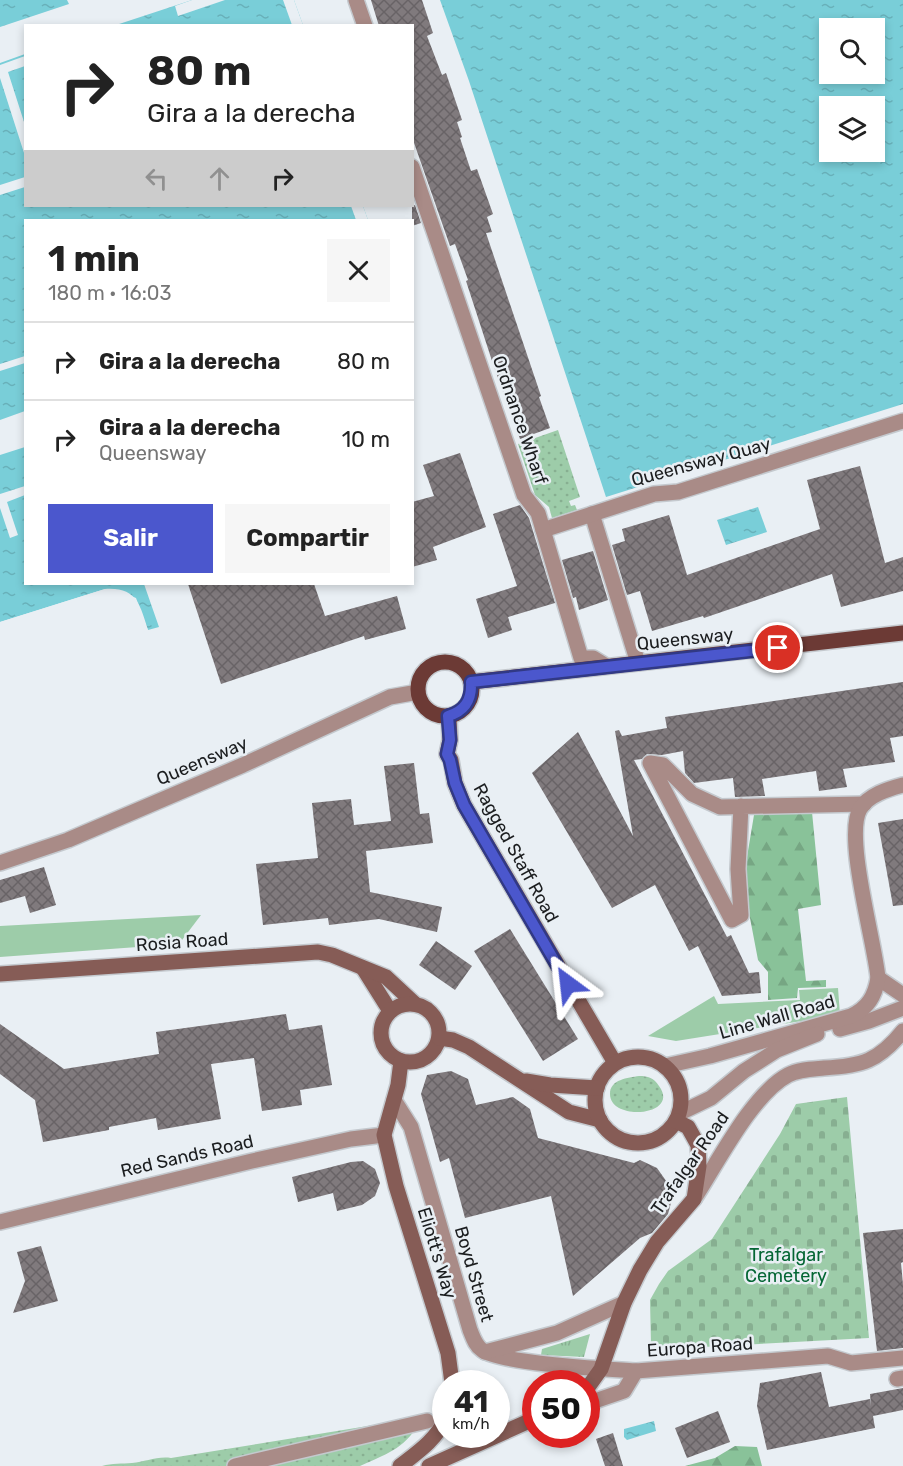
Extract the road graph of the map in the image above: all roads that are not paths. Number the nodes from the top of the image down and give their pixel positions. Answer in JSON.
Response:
{"nodes":[{"id":1,"x":356,"y":0,"type":"edge"},
{"id":2,"x":364,"y":24,"type":"edge"},
{"id":3,"x":414,"y":173,"type":"edge"},
{"id":4,"x":903,"y":421,"type":"edge"},
{"id":5,"x":592,"y":514,"type":"junction"},
{"id":6,"x":543,"y":530,"type":"junction"},
{"id":7,"x":903,"y":633,"type":"edge"},
{"id":8,"x":638,"y":663,"type":"junction"},
{"id":9,"x":606,"y":666,"type":"junction"},
{"id":10,"x":471,"y":682,"type":"junction"},
{"id":11,"x":418,"y":692,"type":"junction"},
{"id":12,"x":448,"y":716,"type":"junction"},
{"id":13,"x":903,"y":785,"type":"edge"},
{"id":14,"x":864,"y":804,"type":"junction"},
{"id":15,"x":741,"y":806,"type":"junction"},
{"id":16,"x":0,"y":863,"type":"edge"},
{"id":17,"x":363,"y":968,"type":"junction"},
{"id":18,"x":0,"y":974,"type":"edge"},
{"id":19,"x":878,"y":978,"type":"junction"},
{"id":20,"x":903,"y":995,"type":"edge"},
{"id":21,"x":414,"y":1003,"type":"junction"},
{"id":22,"x":903,"y":1008,"type":"edge"},
{"id":23,"x":390,"y":1011,"type":"junction"},
{"id":24,"x":903,"y":1030,"type":"edge"},
{"id":25,"x":439,"y":1038,"type":"junction"},
{"id":26,"x":401,"y":1061,"type":"junction"},
{"id":27,"x":615,"y":1064,"type":"junction"},
{"id":28,"x":665,"y":1066,"type":"junction"},
{"id":29,"x":523,"y":1080,"type":"junction"},
{"id":30,"x":597,"y":1088,"type":"junction"},
{"id":31,"x":394,"y":1100,"type":"junction"},
{"id":32,"x":678,"y":1117,"type":"junction"},
{"id":33,"x":600,"y":1120,"type":"junction"},
{"id":34,"x":384,"y":1135,"type":"junction"},
{"id":35,"x":694,"y":1199,"type":"junction"},
{"id":36,"x":0,"y":1222,"type":"edge"},
{"id":37,"x":624,"y":1303,"type":"junction"},
{"id":38,"x":485,"y":1352,"type":"junction"},
{"id":39,"x":903,"y":1358,"type":"edge"},
{"id":40,"x":601,"y":1369,"type":"junction"},
{"id":41,"x":450,"y":1370,"type":"edge"},
{"id":42,"x":636,"y":1371,"type":"junction"},
{"id":43,"x":600,"y":1399,"type":"edge"},
{"id":44,"x":427,"y":1421,"type":"dead end"},
{"id":45,"x":522,"y":1424,"type":"edge"},
{"id":46,"x":432,"y":1438,"type":"edge"},
{"id":47,"x":235,"y":1466,"type":"edge"},
{"id":48,"x":400,"y":1466,"type":"edge"},
{"id":49,"x":429,"y":1466,"type":"edge"}],
"edges":[{"from":1,"to":2,"type":"street"},
{"from":3,"to":6,"type":"street","name":"Ordnance Wharf"},
{"from":4,"to":5,"type":"street","name":"Queensway Quay"},
{"from":5,"to":6,"type":"street","name":"Queensway Quay"},
{"from":5,"to":8,"type":"street"},
{"from":6,"to":9,"type":"street","name":"Ordnance Wharf"},
{"from":7,"to":8,"type":"main road","name":"Queensway"},
{"from":8,"to":9,"type":"main road","name":"Queensway"},
{"from":9,"to":10,"type":"main road","name":"Queensway"},
{"from":10,"to":11,"type":"main road"},
{"from":10,"to":12,"type":"main road"},
{"from":11,"to":12,"type":"main road"},
{"from":11,"to":16,"type":"street","name":"Queensway"},
{"from":12,"to":27,"type":"main road","name":"Ragged Staff Road"},
{"from":13,"to":14,"type":"street"},
{"from":14,"to":15,"type":"street"},
{"from":14,"to":19,"type":"street"},
{"from":15,"to":15,"type":"street"},
{"from":17,"to":18,"type":"main road","name":"Rosia Road"},
{"from":17,"to":21,"type":"main road","name":"Rosia Road"},
{"from":17,"to":23,"type":"main road"},
{"from":19,"to":20,"type":"street"},
{"from":19,"to":28,"type":"street","name":"Line Wall Road"},
{"from":21,"to":23,"type":"main road"},
{"from":21,"to":25,"type":"main road","name":"Rosia Road"},
{"from":22,"to":32,"type":"street"},
{"from":23,"to":26,"type":"main road"},
{"from":24,"to":35,"type":"street","name":"Trafalgar Road"},
{"from":25,"to":26,"type":"main road"},
{"from":25,"to":29,"type":"main road"},
{"from":26,"to":31,"type":"main road"},
{"from":27,"to":28,"type":"main road"},
{"from":27,"to":30,"type":"main road"},
{"from":28,"to":32,"type":"main road"},
{"from":29,"to":30,"type":"main road"},
{"from":29,"to":33,"type":"main road"},
{"from":30,"to":33,"type":"main road"},
{"from":31,"to":34,"type":"main road"},
{"from":31,"to":38,"type":"street","name":"Boyd Street"},
{"from":32,"to":33,"type":"main road"},
{"from":32,"to":35,"type":"main road"},
{"from":34,"to":36,"type":"street","name":"Red Sands Road"},
{"from":34,"to":41,"type":"main road","name":"Eliott's Way"},
{"from":35,"to":37,"type":"main road","name":"Trafalgar Road"},
{"from":37,"to":38,"type":"street"},
{"from":37,"to":40,"type":"main road","name":"Trafalgar Road"},
{"from":38,"to":40,"type":"street"},
{"from":39,"to":42,"type":"street","name":"Europa Road"},
{"from":40,"to":42,"type":"street"},
{"from":42,"to":43,"type":"street","name":"Europa Road"},
{"from":44,"to":47,"type":"street"},
{"from":45,"to":49,"type":"main road"},
{"from":46,"to":48,"type":"main road"}]}
